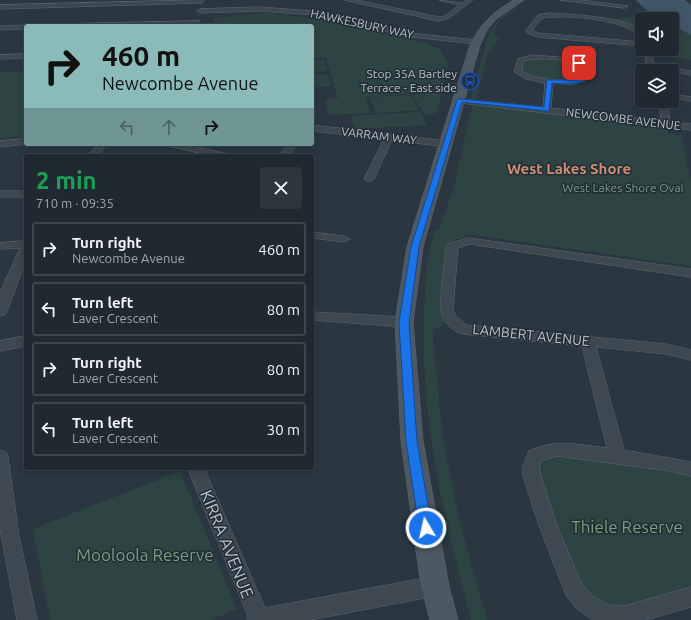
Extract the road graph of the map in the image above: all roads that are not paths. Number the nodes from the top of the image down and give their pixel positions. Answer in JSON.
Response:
{"nodes":[{"id":1,"x":260,"y":0,"type":"edge"},
{"id":2,"x":348,"y":0,"type":"edge"},
{"id":3,"x":442,"y":0,"type":"edge"},
{"id":4,"x":470,"y":0,"type":"edge"},
{"id":5,"x":520,"y":0,"type":"edge"},
{"id":6,"x":563,"y":0,"type":"edge"},
{"id":7,"x":202,"y":1,"type":"edge"},
{"id":8,"x":580,"y":1,"type":"edge"},
{"id":9,"x":82,"y":2,"type":"edge"},
{"id":10,"x":462,"y":4,"type":"junction"},
{"id":11,"x":625,"y":6,"type":"dead end"},
{"id":12,"x":0,"y":7,"type":"edge"},
{"id":13,"x":259,"y":10,"type":"junction"},
{"id":14,"x":200,"y":11,"type":"junction"},
{"id":15,"x":196,"y":24,"type":"edge"},
{"id":16,"x":24,"y":27,"type":"edge"},
{"id":17,"x":0,"y":28,"type":"edge"},
{"id":18,"x":635,"y":29,"type":"edge"},
{"id":19,"x":476,"y":42,"type":"junction"},
{"id":20,"x":635,"y":43,"type":"edge"},
{"id":21,"x":24,"y":56,"type":"edge"},
{"id":22,"x":0,"y":57,"type":"edge"},
{"id":23,"x":679,"y":72,"type":"edge"},
{"id":24,"x":691,"y":73,"type":"edge"},
{"id":25,"x":549,"y":81,"type":"junction"},
{"id":26,"x":679,"y":97,"type":"edge"},
{"id":27,"x":691,"y":99,"type":"edge"},
{"id":28,"x":460,"y":100,"type":"junction"},
{"id":29,"x":664,"y":108,"type":"edge"},
{"id":30,"x":547,"y":109,"type":"junction"},
{"id":31,"x":666,"y":123,"type":"junction"},
{"id":32,"x":691,"y":127,"type":"edge"},
{"id":33,"x":314,"y":128,"type":"edge"},
{"id":34,"x":388,"y":138,"type":"junction"},
{"id":35,"x":24,"y":142,"type":"edge"},
{"id":36,"x":0,"y":144,"type":"edge"},
{"id":37,"x":446,"y":144,"type":"junction"},
{"id":38,"x":101,"y":146,"type":"edge"},
{"id":39,"x":180,"y":146,"type":"edge"},
{"id":40,"x":95,"y":154,"type":"edge"},
{"id":41,"x":217,"y":154,"type":"edge"},
{"id":42,"x":368,"y":179,"type":"dead end"},
{"id":43,"x":0,"y":194,"type":"edge"},
{"id":44,"x":24,"y":194,"type":"edge"},
{"id":45,"x":314,"y":235,"type":"edge"},
{"id":46,"x":344,"y":239,"type":"dead end"},
{"id":47,"x":24,"y":244,"type":"edge"},
{"id":48,"x":0,"y":246,"type":"edge"},
{"id":49,"x":24,"y":252,"type":"edge"},
{"id":50,"x":691,"y":273,"type":"edge"},
{"id":51,"x":0,"y":312,"type":"edge"},
{"id":52,"x":314,"y":316,"type":"edge"},
{"id":53,"x":404,"y":322,"type":"junction"},
{"id":54,"x":24,"y":341,"type":"edge"},
{"id":55,"x":588,"y":341,"type":"junction"},
{"id":56,"x":0,"y":346,"type":"edge"},
{"id":57,"x":691,"y":355,"type":"edge"},
{"id":58,"x":617,"y":456,"type":"junction"},
{"id":59,"x":0,"y":457,"type":"edge"},
{"id":60,"x":691,"y":468,"type":"edge"},
{"id":61,"x":197,"y":470,"type":"edge"},
{"id":62,"x":5,"y":539,"type":"edge"},
{"id":63,"x":435,"y":586,"type":"junction"},
{"id":64,"x":691,"y":597,"type":"edge"},
{"id":65,"x":27,"y":620,"type":"edge"},
{"id":66,"x":258,"y":620,"type":"edge"},
{"id":67,"x":444,"y":620,"type":"edge"}],
"edges":[{"from":1,"to":13,"type":"street"},
{"from":2,"to":10,"type":"street"},
{"from":3,"to":10,"type":"street"},
{"from":4,"to":10,"type":"street"},
{"from":5,"to":19,"type":"street"},
{"from":6,"to":8,"type":"street"},
{"from":7,"to":9,"type":"street"},
{"from":7,"to":14,"type":"street"},
{"from":8,"to":11,"type":"street"},
{"from":9,"to":12,"type":"street"},
{"from":13,"to":14,"type":"street","name":"HAWKESBURY WAY"},
{"from":13,"to":19,"type":"street","name":"HAWKESBURY WAY"},
{"from":14,"to":15,"type":"street"},
{"from":16,"to":17,"type":"street"},
{"from":18,"to":20,"type":"street"},
{"from":19,"to":28,"type":"street"},
{"from":21,"to":22,"type":"street"},
{"from":23,"to":24,"type":"street"},
{"from":25,"to":25,"type":"street"},
{"from":25,"to":30,"type":"street"},
{"from":26,"to":27,"type":"street"},
{"from":28,"to":30,"type":"street","name":"NEWCOMBE AVENUE"},
{"from":28,"to":37,"type":"street"},
{"from":29,"to":31,"type":"street"},
{"from":30,"to":31,"type":"street","name":"NEWCOMBE AVENUE"},
{"from":31,"to":32,"type":"street","name":"NEWCOMBE AVENUE"},
{"from":33,"to":34,"type":"street","name":"VARRAM WAY"},
{"from":34,"to":37,"type":"street","name":"VARRAM WAY"},
{"from":34,"to":42,"type":"street"},
{"from":35,"to":36,"type":"street"},
{"from":37,"to":53,"type":"street"},
{"from":38,"to":40,"type":"street"},
{"from":39,"to":41,"type":"street"},
{"from":43,"to":44,"type":"street"},
{"from":45,"to":46,"type":"street"},
{"from":47,"to":48,"type":"street"},
{"from":49,"to":51,"type":"street"},
{"from":50,"to":55,"type":"street","name":"LAMBERT AVENUE"},
{"from":52,"to":53,"type":"street"},
{"from":53,"to":63,"type":"street"},
{"from":54,"to":56,"type":"street"},
{"from":55,"to":57,"type":"street","name":"LAMBERT AVENUE"},
{"from":55,"to":58,"type":"street"},
{"from":58,"to":60,"type":"street"},
{"from":58,"to":64,"type":"street"},
{"from":59,"to":62,"type":"street"},
{"from":61,"to":66,"type":"street","name":"KIRRA AVENUE"},
{"from":62,"to":65,"type":"street"},
{"from":63,"to":66,"type":"street"},
{"from":63,"to":67,"type":"street"}]}
